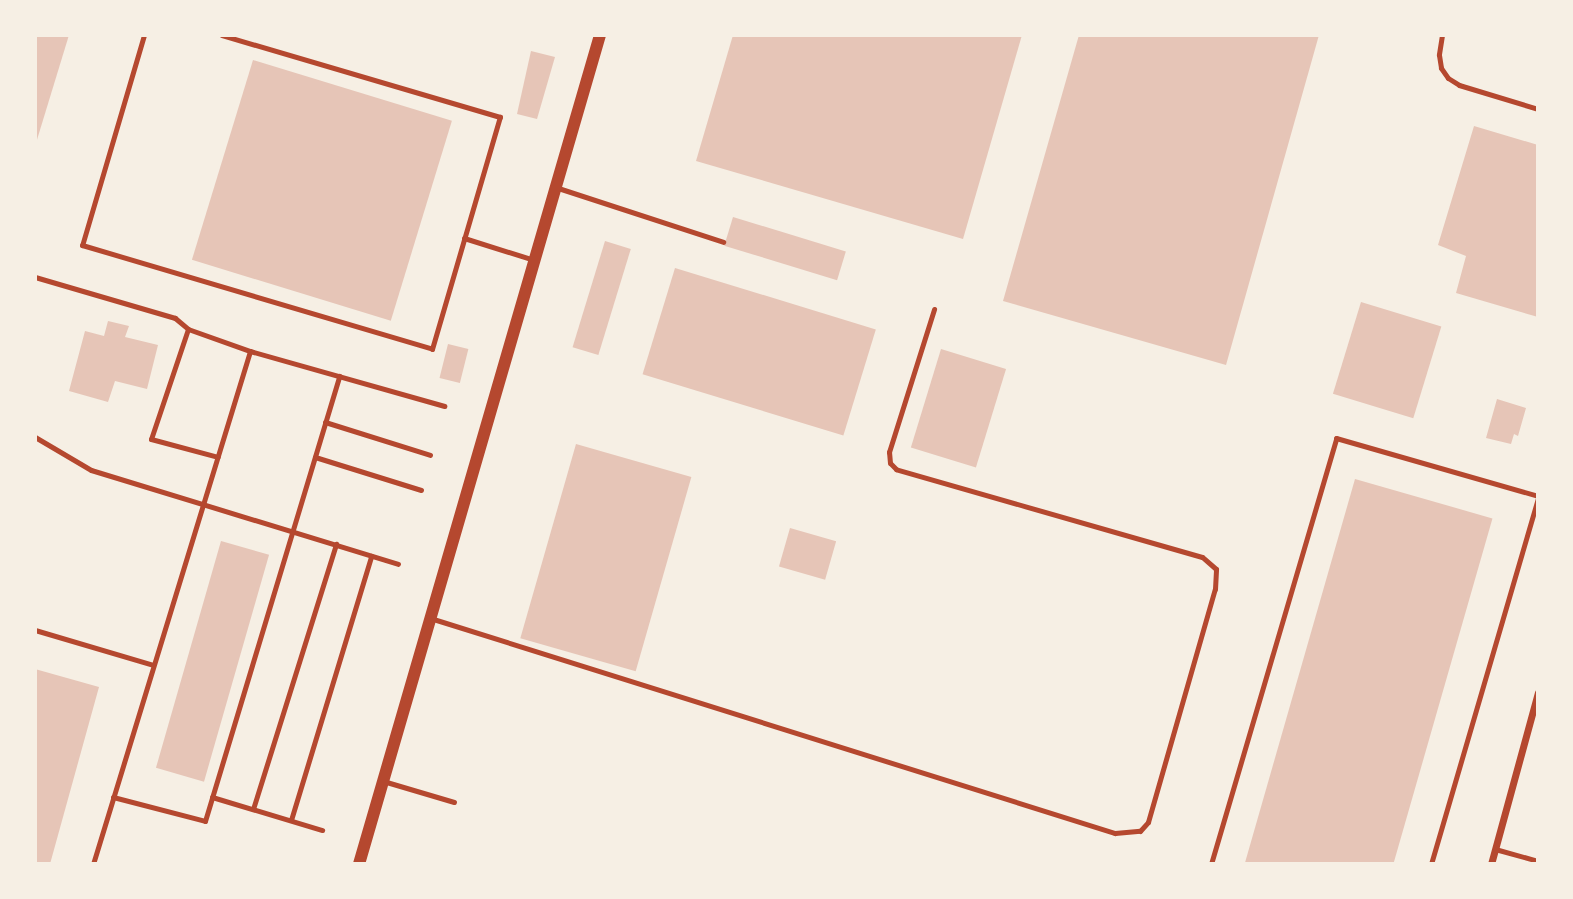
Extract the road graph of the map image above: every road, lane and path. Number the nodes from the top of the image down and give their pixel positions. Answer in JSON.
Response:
{"nodes":[{"id":1,"x":144,"y":35,"type":"edge"},
{"id":2,"x":222,"y":35,"type":"edge"},
{"id":3,"x":600,"y":35,"type":"edge"},
{"id":4,"x":1442,"y":35,"type":"edge"},
{"id":5,"x":1538,"y":109,"type":"edge"},
{"id":6,"x":555,"y":187,"type":"junction"},
{"id":7,"x":464,"y":238,"type":"junction"},
{"id":8,"x":723,"y":242,"type":"dead end"},
{"id":9,"x":534,"y":260,"type":"junction"},
{"id":10,"x":35,"y":277,"type":"edge"},
{"id":11,"x":934,"y":309,"type":"dead end"},
{"id":12,"x":188,"y":329,"type":"junction"},
{"id":13,"x":250,"y":352,"type":"junction"},
{"id":14,"x":339,"y":376,"type":"junction"},
{"id":15,"x":444,"y":406,"type":"dead end"},
{"id":16,"x":325,"y":422,"type":"junction"},
{"id":17,"x":35,"y":438,"type":"edge"},
{"id":18,"x":429,"y":455,"type":"dead end"},
{"id":19,"x":218,"y":457,"type":"junction"},
{"id":20,"x":315,"y":457,"type":"junction"},
{"id":21,"x":421,"y":489,"type":"dead end"},
{"id":22,"x":1538,"y":496,"type":"edge"},
{"id":23,"x":203,"y":505,"type":"junction"},
{"id":24,"x":293,"y":530,"type":"junction"},
{"id":25,"x":336,"y":544,"type":"junction"},
{"id":26,"x":371,"y":556,"type":"junction"},
{"id":27,"x":398,"y":564,"type":"dead end"},
{"id":28,"x":430,"y":618,"type":"junction"},
{"id":29,"x":35,"y":630,"type":"edge"},
{"id":30,"x":153,"y":665,"type":"junction"},
{"id":31,"x":1538,"y":692,"type":"edge"},
{"id":32,"x":383,"y":781,"type":"junction"},
{"id":33,"x":113,"y":797,"type":"junction"},
{"id":34,"x":212,"y":797,"type":"junction"},
{"id":35,"x":454,"y":802,"type":"dead end"},
{"id":36,"x":253,"y":809,"type":"junction"},
{"id":37,"x":291,"y":820,"type":"junction"},
{"id":38,"x":323,"y":830,"type":"dead end"},
{"id":39,"x":1495,"y":849,"type":"junction"},
{"id":40,"x":1538,"y":861,"type":"edge"},
{"id":41,"x":93,"y":864,"type":"edge"},
{"id":42,"x":359,"y":864,"type":"edge"},
{"id":43,"x":1212,"y":864,"type":"edge"},
{"id":44,"x":1431,"y":864,"type":"edge"},
{"id":45,"x":1490,"y":864,"type":"edge"}],
"edges":[{"from":1,"to":7,"type":"lane"},
{"from":2,"to":7,"type":"lane"},
{"from":3,"to":6,"type":"street"},
{"from":4,"to":5,"type":"lane"},
{"from":6,"to":8,"type":"lane"},
{"from":6,"to":9,"type":"street"},
{"from":7,"to":9,"type":"lane"},
{"from":9,"to":28,"type":"street"},
{"from":10,"to":12,"type":"lane"},
{"from":11,"to":28,"type":"lane"},
{"from":12,"to":13,"type":"lane"},
{"from":12,"to":19,"type":"lane"},
{"from":13,"to":14,"type":"lane"},
{"from":13,"to":19,"type":"lane"},
{"from":14,"to":15,"type":"lane"},
{"from":14,"to":16,"type":"lane"},
{"from":16,"to":18,"type":"lane"},
{"from":16,"to":20,"type":"lane"},
{"from":17,"to":23,"type":"lane"},
{"from":19,"to":23,"type":"lane"},
{"from":20,"to":21,"type":"lane"},
{"from":20,"to":24,"type":"lane"},
{"from":22,"to":43,"type":"lane"},
{"from":22,"to":44,"type":"lane"},
{"from":23,"to":24,"type":"lane"},
{"from":23,"to":30,"type":"lane"},
{"from":24,"to":25,"type":"lane"},
{"from":24,"to":34,"type":"lane"},
{"from":25,"to":26,"type":"lane"},
{"from":25,"to":36,"type":"lane"},
{"from":26,"to":27,"type":"lane"},
{"from":26,"to":37,"type":"lane"},
{"from":28,"to":32,"type":"street"},
{"from":29,"to":30,"type":"lane"},
{"from":30,"to":33,"type":"lane"},
{"from":31,"to":39,"type":"street"},
{"from":32,"to":35,"type":"lane"},
{"from":32,"to":42,"type":"street"},
{"from":33,"to":34,"type":"lane"},
{"from":33,"to":41,"type":"lane"},
{"from":34,"to":36,"type":"lane"},
{"from":36,"to":37,"type":"lane"},
{"from":37,"to":38,"type":"lane"},
{"from":39,"to":40,"type":"lane"},
{"from":39,"to":45,"type":"street"}]}
